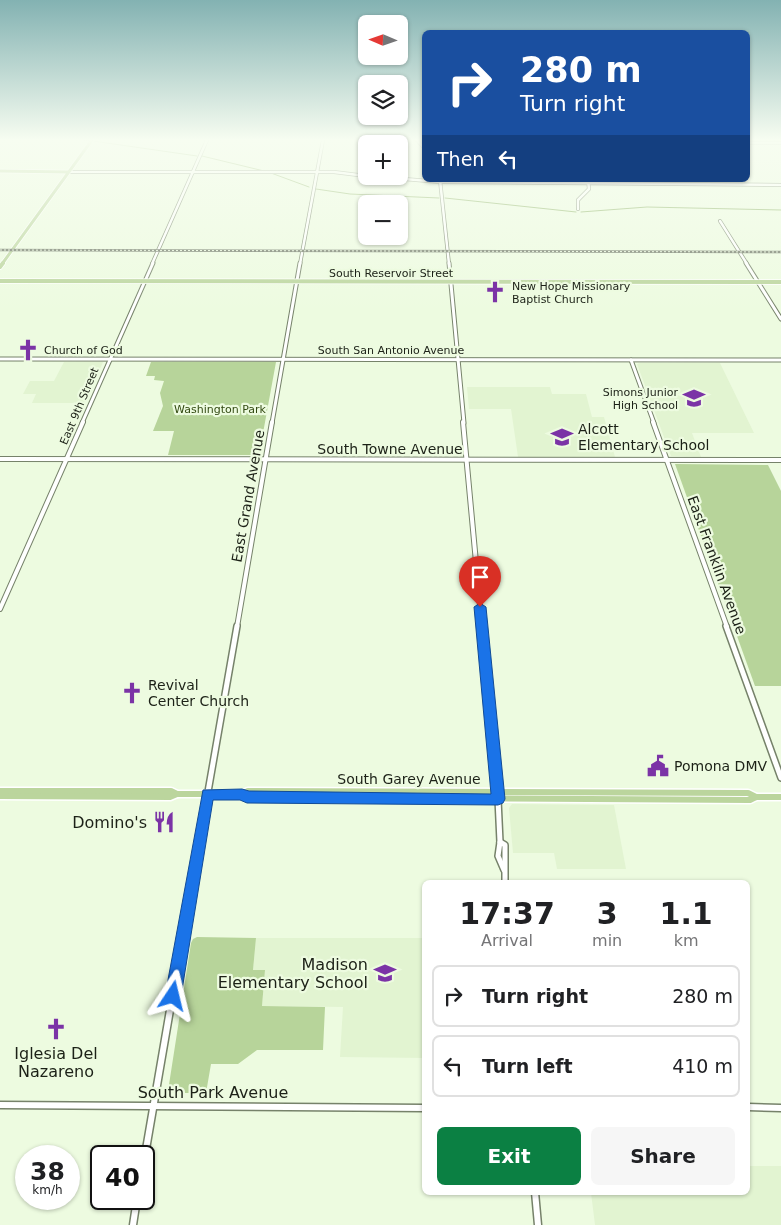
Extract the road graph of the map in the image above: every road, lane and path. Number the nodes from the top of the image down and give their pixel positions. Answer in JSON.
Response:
{"nodes":[{"id":1,"x":50,"y":197,"type":"edge"},
{"id":2,"x":181,"y":197,"type":"edge"},
{"id":3,"x":312,"y":197,"type":"edge"},
{"id":4,"x":442,"y":197,"type":"edge"},
{"id":5,"x":581,"y":197,"type":"edge"},
{"id":6,"x":578,"y":209,"type":"dead end"},
{"id":7,"x":720,"y":221,"type":"dead end"},
{"id":8,"x":0,"y":267,"type":"edge"},
{"id":9,"x":0,"y":282,"type":"edge"},
{"id":10,"x":143,"y":282,"type":"junction"},
{"id":11,"x":297,"y":282,"type":"junction"},
{"id":12,"x":451,"y":282,"type":"junction"},
{"id":13,"x":757,"y":282,"type":"junction"},
{"id":14,"x":781,"y":282,"type":"edge"},
{"id":15,"x":781,"y":319,"type":"edge"},
{"id":16,"x":0,"y":359,"type":"edge"},
{"id":17,"x":109,"y":359,"type":"junction"},
{"id":18,"x":284,"y":359,"type":"junction"},
{"id":19,"x":458,"y":359,"type":"junction"},
{"id":20,"x":631,"y":360,"type":"junction"},
{"id":21,"x":781,"y":360,"type":"edge"},
{"id":22,"x":0,"y":459,"type":"edge"},
{"id":23,"x":66,"y":459,"type":"junction"},
{"id":24,"x":265,"y":460,"type":"junction"},
{"id":25,"x":467,"y":460,"type":"junction"},
{"id":26,"x":668,"y":460,"type":"junction"},
{"id":27,"x":781,"y":460,"type":"edge"},
{"id":28,"x":0,"y":609,"type":"edge"},
{"id":29,"x":781,"y":778,"type":"edge"},
{"id":30,"x":0,"y":791,"type":"edge"},
{"id":31,"x":452,"y":791,"type":"junction"},
{"id":32,"x":177,"y":794,"type":"junction"},
{"id":33,"x":208,"y":794,"type":"junction"},
{"id":34,"x":242,"y":794,"type":"junction"},
{"id":35,"x":0,"y":796,"type":"edge"},
{"id":36,"x":498,"y":796,"type":"junction"},
{"id":37,"x":781,"y":797,"type":"edge"},
{"id":38,"x":437,"y":798,"type":"junction"},
{"id":39,"x":505,"y":880,"type":"edge"},
{"id":40,"x":0,"y":1105,"type":"edge"},
{"id":41,"x":154,"y":1106,"type":"junction"},
{"id":42,"x":750,"y":1107,"type":"edge"},
{"id":43,"x":422,"y":1108,"type":"edge"},
{"id":44,"x":781,"y":1108,"type":"edge"},
{"id":45,"x":147,"y":1145,"type":"edge"},
{"id":46,"x":535,"y":1195,"type":"edge"},
{"id":47,"x":135,"y":1210,"type":"edge"},
{"id":48,"x":133,"y":1225,"type":"edge"},
{"id":49,"x":538,"y":1225,"type":"edge"}],
"edges":[{"from":1,"to":8,"type":"main road"},
{"from":2,"to":10,"type":"street","name":"East 9th Street"},
{"from":3,"to":11,"type":"street","name":"East Grand Avenue"},
{"from":4,"to":12,"type":"street"},
{"from":5,"to":6,"type":"street"},
{"from":7,"to":13,"type":"street"},
{"from":9,"to":10,"type":"main road","name":"South Reservoir Street"},
{"from":10,"to":11,"type":"main road","name":"South Reservoir Street"},
{"from":10,"to":17,"type":"street","name":"East 9th Street"},
{"from":11,"to":12,"type":"main road","name":"South Reservoir Street"},
{"from":11,"to":18,"type":"street","name":"East Grand Avenue"},
{"from":12,"to":13,"type":"main road","name":"South Reservoir Street"},
{"from":12,"to":19,"type":"street"},
{"from":13,"to":14,"type":"main road","name":"South Reservoir Street"},
{"from":13,"to":15,"type":"street"},
{"from":16,"to":17,"type":"street","name":"South San Antonio Avenue"},
{"from":17,"to":18,"type":"street","name":"South San Antonio Avenue"},
{"from":17,"to":23,"type":"street","name":"East 9th Street"},
{"from":18,"to":19,"type":"street","name":"South San Antonio Avenue"},
{"from":18,"to":24,"type":"street","name":"East Grand Avenue"},
{"from":19,"to":20,"type":"street","name":"South San Antonio Avenue"},
{"from":19,"to":25,"type":"street"},
{"from":20,"to":21,"type":"street","name":"South San Antonio Avenue"},
{"from":20,"to":26,"type":"street","name":"East Franklin Avenue"},
{"from":22,"to":23,"type":"street","name":"South Towne Avenue"},
{"from":23,"to":24,"type":"street","name":"South Towne Avenue"},
{"from":23,"to":28,"type":"street","name":"East 9th Street"},
{"from":24,"to":25,"type":"street","name":"South Towne Avenue"},
{"from":24,"to":33,"type":"street","name":"East Grand Avenue"},
{"from":25,"to":26,"type":"street","name":"South Towne Avenue"},
{"from":25,"to":36,"type":"street"},
{"from":26,"to":27,"type":"street","name":"South Towne Avenue"},
{"from":26,"to":29,"type":"street","name":"East Franklin Avenue"},
{"from":30,"to":32,"type":"main road","name":"South Garey Avenue"},
{"from":31,"to":34,"type":"main road","name":"South Garey Avenue"},
{"from":31,"to":36,"type":"main road","name":"South Garey Avenue"},
{"from":31,"to":38,"type":"main road"},
{"from":32,"to":33,"type":"main road","name":"South Garey Avenue"},
{"from":32,"to":35,"type":"main road","name":"South Garey Avenue"},
{"from":33,"to":34,"type":"main road","name":"South Garey Avenue"},
{"from":33,"to":41,"type":"street","name":"East Grand Avenue"},
{"from":34,"to":38,"type":"main road","name":"South Garey Avenue"},
{"from":36,"to":37,"type":"main road","name":"South Garey Avenue"},
{"from":36,"to":38,"type":"main road","name":"South Garey Avenue"},
{"from":36,"to":39,"type":"street"},
{"from":40,"to":41,"type":"street","name":"South Park Avenue"},
{"from":41,"to":43,"type":"street","name":"South Park Avenue"},
{"from":41,"to":45,"type":"street","name":"East Grand Avenue"},
{"from":42,"to":44,"type":"street"},
{"from":46,"to":49,"type":"street"},
{"from":47,"to":48,"type":"street"}]}
